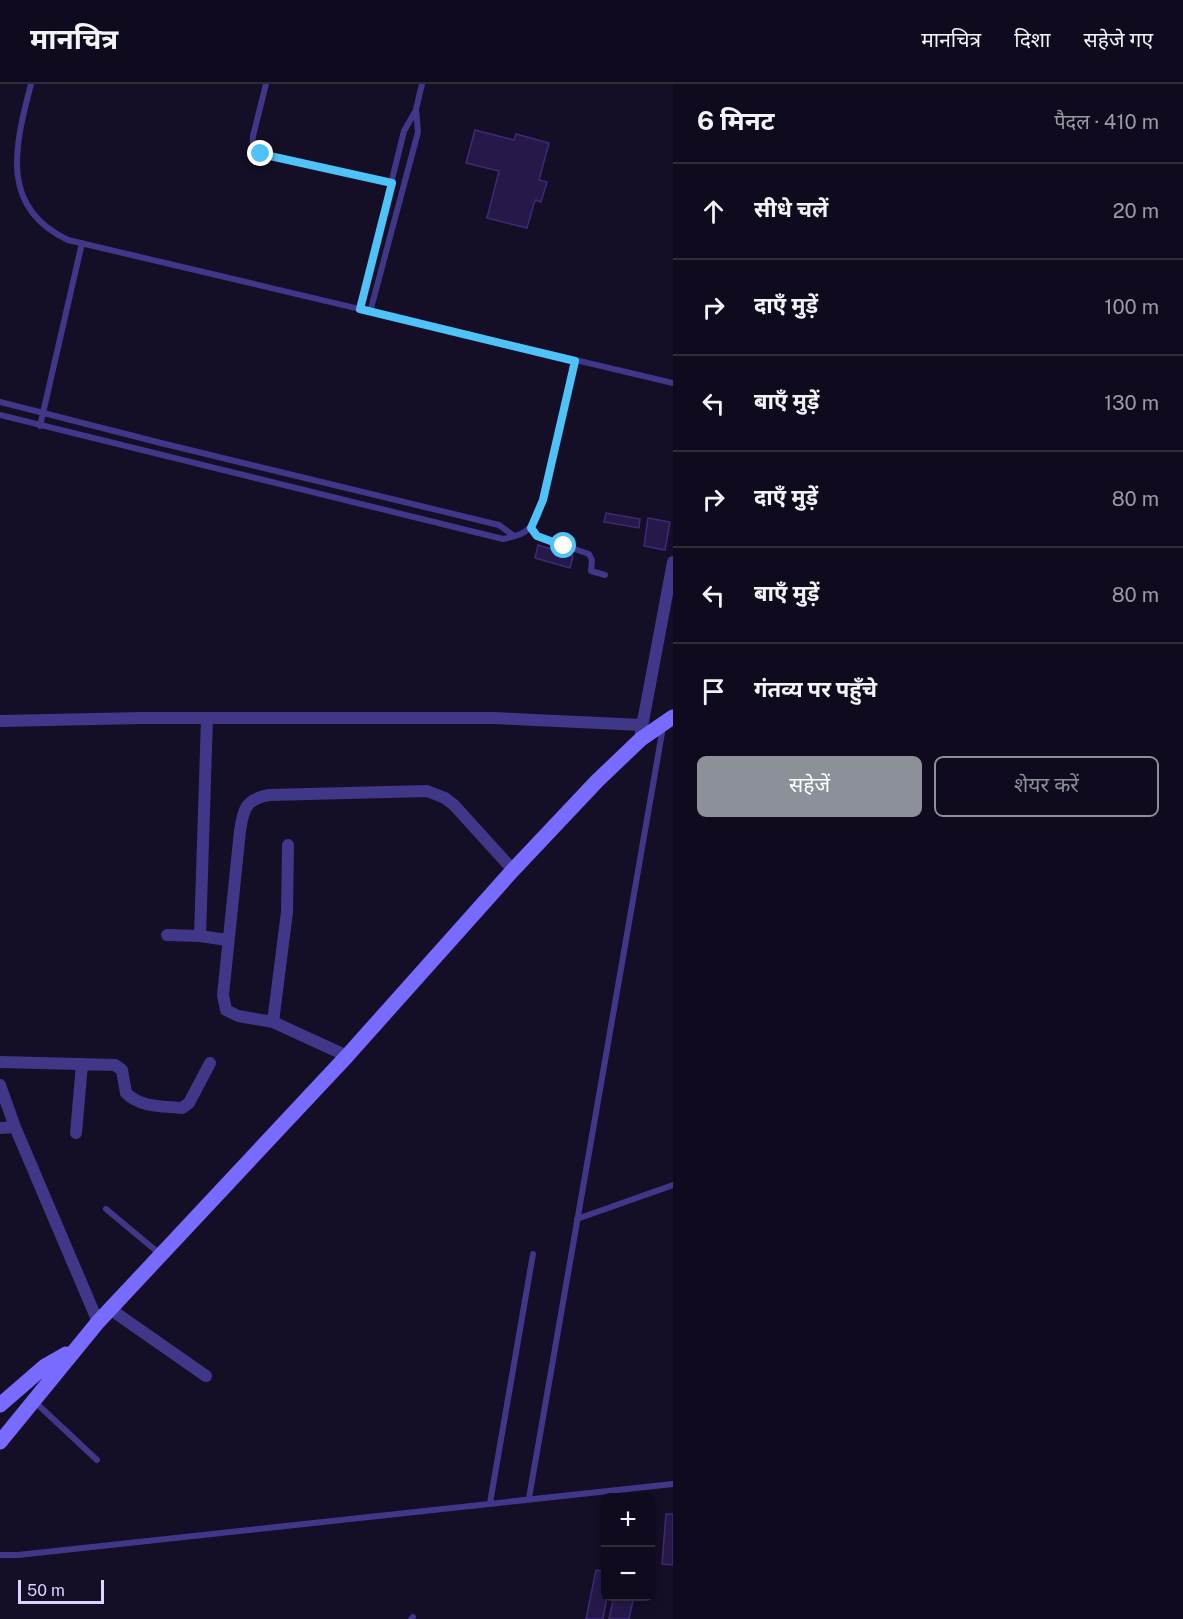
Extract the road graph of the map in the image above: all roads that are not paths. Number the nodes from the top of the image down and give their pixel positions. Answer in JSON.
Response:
{"nodes":[{"id":1,"x":31,"y":84,"type":"edge"},
{"id":2,"x":266,"y":84,"type":"edge"},
{"id":3,"x":422,"y":84,"type":"edge"},
{"id":4,"x":416,"y":109,"type":"junction"},
{"id":5,"x":392,"y":183,"type":"junction"},
{"id":6,"x":82,"y":243,"type":"junction"},
{"id":7,"x":360,"y":309,"type":"junction"},
{"id":8,"x":370,"y":312,"type":"junction"},
{"id":9,"x":575,"y":361,"type":"junction"},
{"id":10,"x":673,"y":383,"type":"edge"},
{"id":11,"x":0,"y":402,"type":"edge"},
{"id":12,"x":43,"y":413,"type":"junction"},
{"id":13,"x":0,"y":415,"type":"edge"},
{"id":14,"x":40,"y":426,"type":"junction"},
{"id":15,"x":531,"y":528,"type":"junction"},
{"id":16,"x":514,"y":536,"type":"junction"},
{"id":17,"x":673,"y":562,"type":"edge"},
{"id":18,"x":606,"y":575,"type":"dead end"},
{"id":19,"x":207,"y":718,"type":"junction"},
{"id":20,"x":670,"y":720,"type":"edge"},
{"id":21,"x":0,"y":721,"type":"edge"},
{"id":22,"x":641,"y":732,"type":"junction"},
{"id":23,"x":288,"y":845,"type":"dead end"},
{"id":24,"x":513,"y":870,"type":"junction"},
{"id":25,"x":167,"y":935,"type":"dead end"},
{"id":26,"x":201,"y":936,"type":"junction"},
{"id":27,"x":227,"y":940,"type":"junction"},
{"id":28,"x":273,"y":1022,"type":"junction"},
{"id":29,"x":347,"y":1056,"type":"junction"},
{"id":30,"x":0,"y":1062,"type":"edge"},
{"id":31,"x":210,"y":1063,"type":"dead end"},
{"id":32,"x":82,"y":1064,"type":"junction"},
{"id":33,"x":0,"y":1085,"type":"edge"},
{"id":34,"x":15,"y":1127,"type":"junction"},
{"id":35,"x":0,"y":1128,"type":"edge"},
{"id":36,"x":76,"y":1133,"type":"dead end"},
{"id":37,"x":673,"y":1185,"type":"edge"},
{"id":38,"x":106,"y":1209,"type":"dead end"},
{"id":39,"x":577,"y":1219,"type":"junction"},
{"id":40,"x":160,"y":1254,"type":"junction"},
{"id":41,"x":533,"y":1254,"type":"dead end"},
{"id":42,"x":110,"y":1309,"type":"junction"},
{"id":43,"x":98,"y":1322,"type":"junction"},
{"id":44,"x":76,"y":1347,"type":"junction"},
{"id":45,"x":206,"y":1376,"type":"dead end"},
{"id":46,"x":34,"y":1400,"type":"junction"},
{"id":47,"x":0,"y":1405,"type":"edge"},
{"id":48,"x":0,"y":1442,"type":"edge"},
{"id":49,"x":97,"y":1460,"type":"dead end"},
{"id":50,"x":673,"y":1484,"type":"edge"},
{"id":51,"x":529,"y":1498,"type":"junction"},
{"id":52,"x":490,"y":1503,"type":"junction"},
{"id":53,"x":0,"y":1555,"type":"edge"}],
"edges":[{"from":1,"to":6,"type":"lane"},
{"from":2,"to":5,"type":"lane"},
{"from":3,"to":4,"type":"lane"},
{"from":4,"to":5,"type":"lane"},
{"from":4,"to":8,"type":"lane"},
{"from":5,"to":7,"type":"lane"},
{"from":6,"to":7,"type":"lane"},
{"from":6,"to":12,"type":"lane"},
{"from":7,"to":8,"type":"lane"},
{"from":8,"to":9,"type":"lane"},
{"from":9,"to":10,"type":"lane"},
{"from":9,"to":15,"type":"lane"},
{"from":11,"to":12,"type":"lane"},
{"from":12,"to":14,"type":"lane"},
{"from":12,"to":16,"type":"lane"},
{"from":13,"to":14,"type":"lane"},
{"from":14,"to":16,"type":"lane"},
{"from":15,"to":16,"type":"lane"},
{"from":15,"to":18,"type":"lane"},
{"from":17,"to":22,"type":"street"},
{"from":19,"to":21,"type":"street"},
{"from":19,"to":22,"type":"street"},
{"from":19,"to":26,"type":"street"},
{"from":20,"to":22,"type":"main road"},
{"from":20,"to":39,"type":"lane"},
{"from":22,"to":24,"type":"main road"},
{"from":23,"to":28,"type":"street"},
{"from":24,"to":27,"type":"street"},
{"from":24,"to":29,"type":"main road"},
{"from":25,"to":26,"type":"street"},
{"from":26,"to":27,"type":"street"},
{"from":27,"to":28,"type":"street"},
{"from":28,"to":29,"type":"street"},
{"from":29,"to":40,"type":"main road"},
{"from":30,"to":32,"type":"street"},
{"from":31,"to":32,"type":"street"},
{"from":32,"to":36,"type":"street"},
{"from":33,"to":34,"type":"street"},
{"from":34,"to":35,"type":"street"},
{"from":34,"to":43,"type":"street"},
{"from":37,"to":39,"type":"lane"},
{"from":38,"to":40,"type":"lane"},
{"from":39,"to":51,"type":"lane"},
{"from":40,"to":42,"type":"main road"},
{"from":41,"to":52,"type":"lane"},
{"from":42,"to":43,"type":"main road"},
{"from":42,"to":45,"type":"street"},
{"from":43,"to":44,"type":"main road"},
{"from":44,"to":46,"type":"main road"},
{"from":44,"to":47,"type":"main road"},
{"from":46,"to":48,"type":"main road"},
{"from":46,"to":49,"type":"lane"},
{"from":50,"to":51,"type":"lane"},
{"from":51,"to":52,"type":"lane"},
{"from":52,"to":53,"type":"lane"}]}
